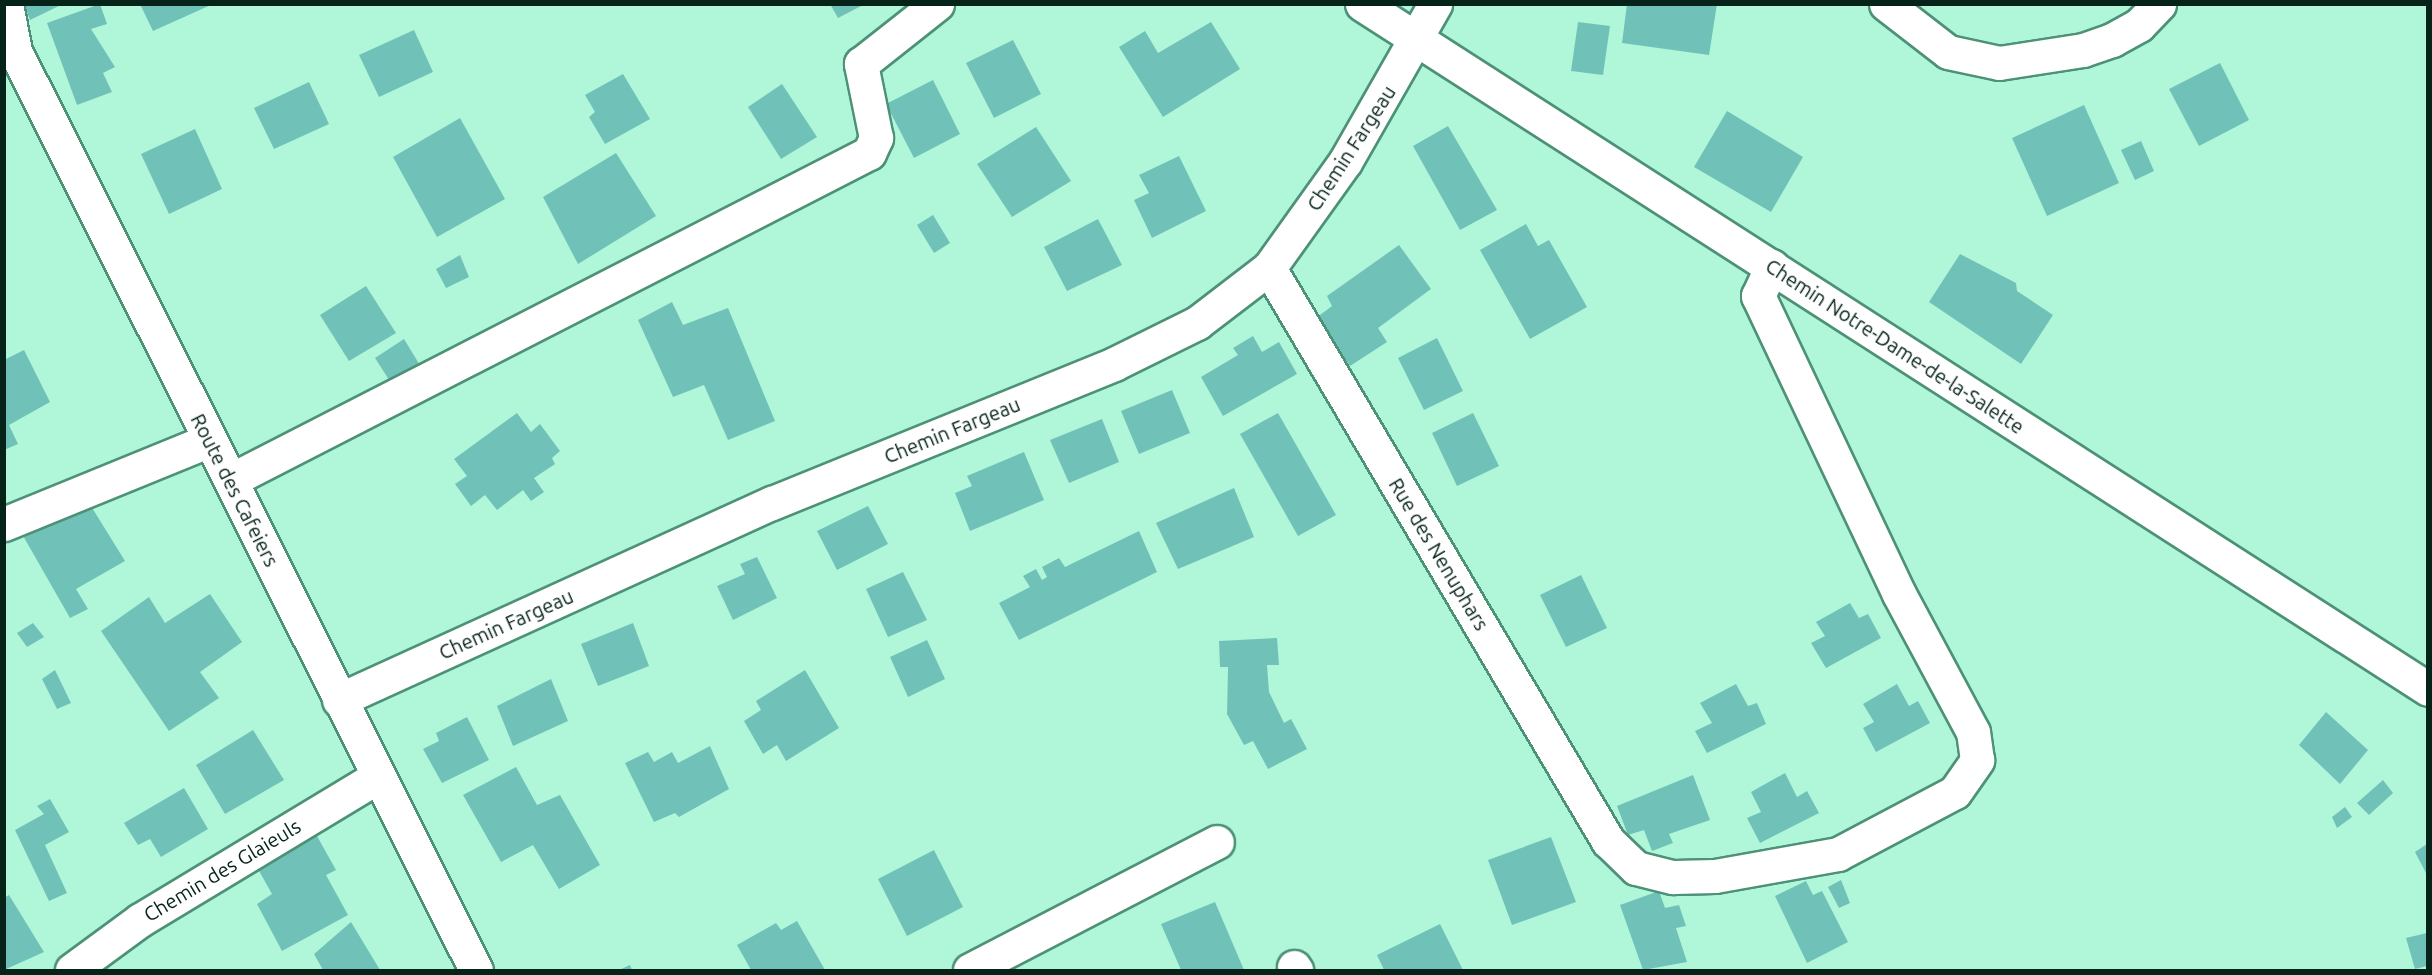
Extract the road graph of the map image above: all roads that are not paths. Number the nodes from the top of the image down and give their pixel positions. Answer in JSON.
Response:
{"nodes":[{"id":1,"x":6,"y":4,"type":"edge"},
{"id":2,"x":937,"y":4,"type":"edge"},
{"id":3,"x":1362,"y":4,"type":"edge"},
{"id":4,"x":1435,"y":4,"type":"edge"},
{"id":5,"x":1887,"y":4,"type":"edge"},
{"id":6,"x":2159,"y":4,"type":"edge"},
{"id":7,"x":1417,"y":38,"type":"junction"},
{"id":8,"x":10,"y":55,"type":"edge"},
{"id":9,"x":1772,"y":266,"type":"junction"},
{"id":10,"x":1269,"y":268,"type":"junction"},
{"id":11,"x":210,"y":440,"type":"junction"},
{"id":12,"x":231,"y":480,"type":"junction"},
{"id":13,"x":4,"y":524,"type":"edge"},
{"id":14,"x":2427,"y":688,"type":"edge"},
{"id":15,"x":339,"y":700,"type":"junction"},
{"id":16,"x":377,"y":777,"type":"junction"},
{"id":17,"x":1216,"y":842,"type":"dead end"},
{"id":18,"x":72,"y":970,"type":"edge"},
{"id":19,"x":476,"y":970,"type":"edge"},
{"id":20,"x":970,"y":970,"type":"edge"}],
"edges":[{"from":1,"to":8,"type":"street","name":"Route des Cafeiers"},
{"from":2,"to":12,"type":"street"},
{"from":3,"to":7,"type":"street","name":"Chemin Notre-Dame-de-la-Salette"},
{"from":4,"to":7,"type":"street","name":"Chemin Fargeau"},
{"from":5,"to":6,"type":"street"},
{"from":7,"to":9,"type":"street","name":"Chemin Notre-Dame-de-la-Salette"},
{"from":7,"to":10,"type":"street","name":"Chemin Fargeau"},
{"from":8,"to":11,"type":"street","name":"Route des Cafeiers"},
{"from":9,"to":10,"type":"street","name":"Rue des Nenuphars"},
{"from":9,"to":14,"type":"street","name":"Chemin Notre-Dame-de-la-Salette"},
{"from":10,"to":15,"type":"street","name":"Chemin Fargeau"},
{"from":11,"to":12,"type":"street","name":"Route des Cafeiers"},
{"from":11,"to":13,"type":"street"},
{"from":12,"to":15,"type":"street","name":"Route des Cafeiers"},
{"from":15,"to":16,"type":"street","name":"Route des Cafeiers"},
{"from":16,"to":18,"type":"street","name":"Chemin des Glaieuls"},
{"from":16,"to":19,"type":"street","name":"Route des Cafeiers"},
{"from":17,"to":20,"type":"street"}]}
